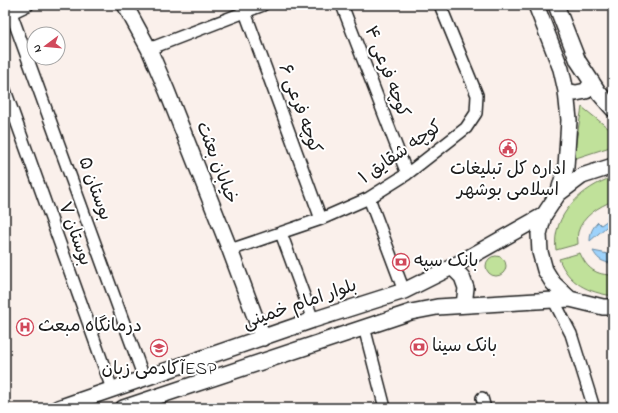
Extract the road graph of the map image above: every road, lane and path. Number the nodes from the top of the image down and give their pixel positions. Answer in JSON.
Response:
{"nodes":[{"id":1,"x":28,"y":5,"type":"edge"},
{"id":2,"x":125,"y":5,"type":"edge"},
{"id":3,"x":262,"y":5,"type":"edge"},
{"id":4,"x":342,"y":5,"type":"edge"},
{"id":5,"x":440,"y":5,"type":"edge"},
{"id":6,"x":536,"y":5,"type":"edge"},
{"id":7,"x":556,"y":5,"type":"edge"},
{"id":8,"x":243,"y":8,"type":"edge"},
{"id":9,"x":8,"y":14,"type":"edge"},
{"id":10,"x":149,"y":49,"type":"junction"},
{"id":11,"x":592,"y":82,"type":"junction"},
{"id":12,"x":5,"y":90,"type":"edge"},
{"id":13,"x":566,"y":91,"type":"junction"},
{"id":14,"x":613,"y":109,"type":"edge"},
{"id":15,"x":613,"y":166,"type":"edge"},
{"id":16,"x":407,"y":174,"type":"junction"},
{"id":17,"x":558,"y":194,"type":"junction"},
{"id":18,"x":369,"y":198,"type":"junction"},
{"id":19,"x":544,"y":215,"type":"junction"},
{"id":20,"x":321,"y":219,"type":"junction"},
{"id":21,"x":281,"y":233,"type":"junction"},
{"id":22,"x":230,"y":250,"type":"junction"},
{"id":23,"x":452,"y":267,"type":"junction"},
{"id":24,"x":404,"y":291,"type":"junction"},
{"id":25,"x":553,"y":299,"type":"junction"},
{"id":26,"x":570,"y":299,"type":"junction"},
{"id":27,"x":464,"y":305,"type":"junction"},
{"id":28,"x":610,"y":310,"type":"edge"},
{"id":29,"x":313,"y":320,"type":"junction"},
{"id":30,"x":364,"y":327,"type":"junction"},
{"id":31,"x":263,"y":338,"type":"junction"},
{"id":32,"x":144,"y":378,"type":"junction"},
{"id":33,"x":112,"y":389,"type":"junction"},
{"id":34,"x":58,"y":408,"type":"edge"},
{"id":35,"x":123,"y":408,"type":"edge"},
{"id":36,"x":385,"y":408,"type":"edge"},
{"id":37,"x":594,"y":408,"type":"edge"}],
"edges":[{"from":1,"to":9,"type":"street"},
{"from":2,"to":10,"type":"street","name":"خیابان بعثت"},
{"from":3,"to":8,"type":"street"},
{"from":4,"to":16,"type":"street","name":"کوچه فرعی ۴"},
{"from":5,"to":16,"type":"street","name":"کوچه شقایق ۱"},
{"from":6,"to":13,"type":"street"},
{"from":7,"to":11,"type":"street"},
{"from":8,"to":10,"type":"street"},
{"from":8,"to":20,"type":"street","name":"کوچه فرعی ۶"},
{"from":9,"to":32,"type":"street","name":"بوستان ۵"},
{"from":10,"to":22,"type":"street","name":"خیابان بعثت"},
{"from":11,"to":13,"type":"street"},
{"from":11,"to":14,"type":"street"},
{"from":12,"to":33,"type":"street","name":"بوستان ۷"},
{"from":13,"to":17,"type":"street"},
{"from":15,"to":17,"type":"street"},
{"from":16,"to":18,"type":"street","name":"کوچه شقایق ۱"},
{"from":17,"to":19,"type":"street"},
{"from":18,"to":20,"type":"street","name":"کوچه شقایق ۱"},
{"from":18,"to":24,"type":"street"},
{"from":19,"to":23,"type":"street","name":"بلوار امام خمینی"},
{"from":19,"to":26,"type":"street"},
{"from":20,"to":21,"type":"street","name":"کوچه شقایق ۱"},
{"from":21,"to":22,"type":"street","name":"کوچه شقایق ۱"},
{"from":21,"to":29,"type":"street"},
{"from":22,"to":31,"type":"street","name":"خیابان بعثت"},
{"from":23,"to":24,"type":"street","name":"بلوار امام خمینی"},
{"from":23,"to":27,"type":"street"},
{"from":24,"to":29,"type":"street","name":"بلوار امام خمینی"},
{"from":25,"to":26,"type":"street"},
{"from":25,"to":27,"type":"street"},
{"from":25,"to":37,"type":"street"},
{"from":26,"to":28,"type":"street"},
{"from":27,"to":30,"type":"street"},
{"from":29,"to":31,"type":"street","name":"بلوار امام خمینی"},
{"from":30,"to":35,"type":"street"},
{"from":30,"to":36,"type":"street"},
{"from":31,"to":32,"type":"street","name":"بلوار امام خمینی"},
{"from":32,"to":33,"type":"street","name":"بلوار امام خمینی"},
{"from":33,"to":34,"type":"street","name":"بلوار امام خمینی"}]}
